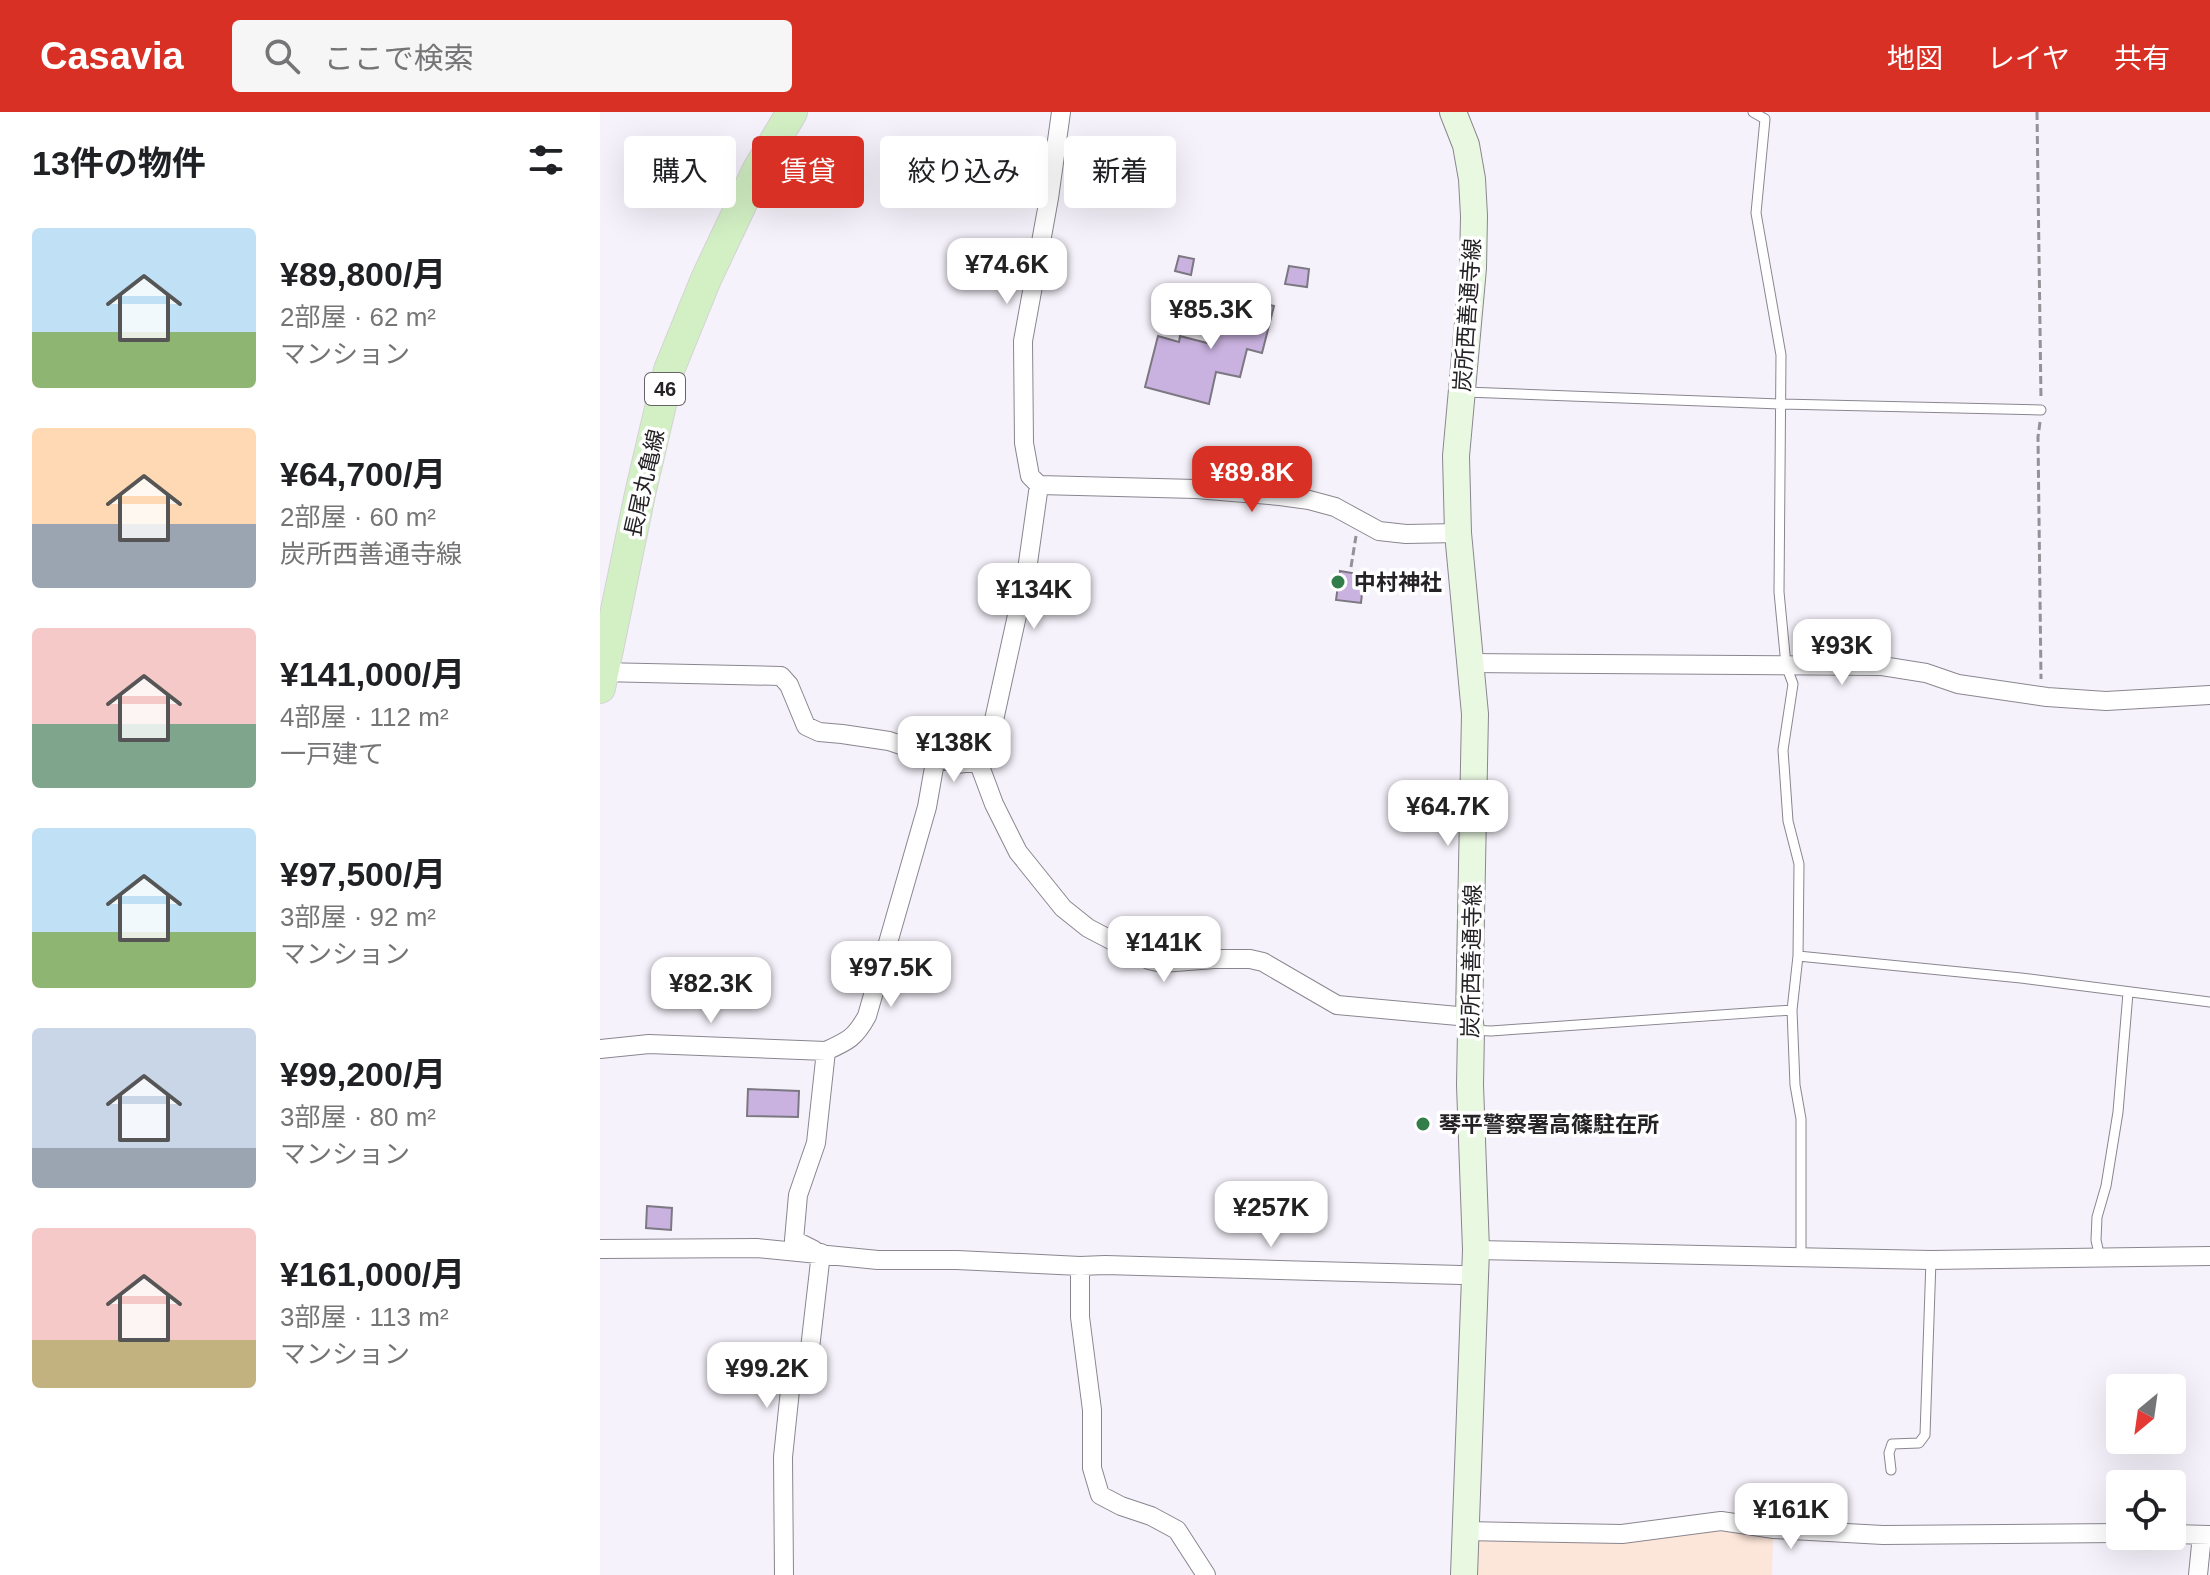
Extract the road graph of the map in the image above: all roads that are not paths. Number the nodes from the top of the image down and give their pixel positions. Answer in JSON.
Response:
{"nodes":[{"id":1,"x":792,"y":112,"type":"edge"},
{"id":2,"x":1061,"y":112,"type":"edge"},
{"id":3,"x":1753,"y":112,"type":"edge"},
{"id":4,"x":1457,"y":113,"type":"edge"},
{"id":5,"x":1462,"y":392,"type":"junction"},
{"id":6,"x":1781,"y":404,"type":"junction"},
{"id":7,"x":2041,"y":410,"type":"dead end"},
{"id":8,"x":1039,"y":485,"type":"junction"},
{"id":9,"x":1458,"y":533,"type":"junction"},
{"id":10,"x":1470,"y":663,"type":"junction"},
{"id":11,"x":1786,"y":665,"type":"junction"},
{"id":12,"x":601,"y":677,"type":"edge"},
{"id":13,"x":2210,"y":695,"type":"edge"},
{"id":14,"x":936,"y":756,"type":"junction"},
{"id":15,"x":978,"y":761,"type":"junction"},
{"id":16,"x":1798,"y":956,"type":"junction"},
{"id":17,"x":2128,"y":993,"type":"junction"},
{"id":18,"x":2210,"y":1002,"type":"edge"},
{"id":19,"x":1792,"y":1010,"type":"junction"},
{"id":20,"x":1470,"y":1024,"type":"junction"},
{"id":21,"x":600,"y":1049,"type":"edge"},
{"id":22,"x":826,"y":1051,"type":"junction"},
{"id":23,"x":600,"y":1249,"type":"edge"},
{"id":24,"x":1476,"y":1250,"type":"junction"},
{"id":25,"x":821,"y":1253,"type":"junction"},
{"id":26,"x":2210,"y":1256,"type":"edge"},
{"id":27,"x":1801,"y":1257,"type":"junction"},
{"id":28,"x":2100,"y":1258,"type":"junction"},
{"id":29,"x":1931,"y":1260,"type":"junction"},
{"id":30,"x":1080,"y":1266,"type":"junction"},
{"id":31,"x":1461,"y":1275,"type":"dead end"},
{"id":32,"x":1891,"y":1470,"type":"dead end"},
{"id":33,"x":1465,"y":1531,"type":"junction"},
{"id":34,"x":2106,"y":1533,"type":"edge"},
{"id":35,"x":2186,"y":1534,"type":"edge"},
{"id":36,"x":2206,"y":1535,"type":"edge"},
{"id":37,"x":784,"y":1575,"type":"edge"},
{"id":38,"x":1206,"y":1575,"type":"edge"},
{"id":39,"x":1464,"y":1575,"type":"edge"},
{"id":40,"x":2198,"y":1575,"type":"edge"}],
"edges":[{"from":1,"to":12,"type":"main road","name":"長尾丸亀線","number":"46"},
{"from":2,"to":8,"type":"street"},
{"from":3,"to":6,"type":"lane"},
{"from":4,"to":5,"type":"main road","name":"炭所西善通寺線"},
{"from":5,"to":6,"type":"lane"},
{"from":5,"to":9,"type":"main road","name":"炭所西善通寺線"},
{"from":6,"to":7,"type":"lane"},
{"from":6,"to":11,"type":"lane"},
{"from":8,"to":9,"type":"street"},
{"from":8,"to":15,"type":"street"},
{"from":9,"to":10,"type":"main road","name":"炭所西善通寺線"},
{"from":10,"to":11,"type":"street"},
{"from":10,"to":20,"type":"main road","name":"炭所西善通寺線"},
{"from":11,"to":13,"type":"street"},
{"from":11,"to":16,"type":"lane"},
{"from":12,"to":14,"type":"street"},
{"from":14,"to":15,"type":"street"},
{"from":14,"to":22,"type":"street"},
{"from":15,"to":20,"type":"street"},
{"from":16,"to":17,"type":"lane"},
{"from":16,"to":19,"type":"lane"},
{"from":17,"to":18,"type":"lane"},
{"from":17,"to":28,"type":"lane"},
{"from":19,"to":20,"type":"lane"},
{"from":19,"to":27,"type":"lane"},
{"from":20,"to":24,"type":"main road","name":"炭所西善通寺線"},
{"from":21,"to":22,"type":"street"},
{"from":22,"to":25,"type":"street"},
{"from":23,"to":25,"type":"street"},
{"from":24,"to":27,"type":"street"},
{"from":24,"to":33,"type":"main road","name":"炭所西善通寺線"},
{"from":25,"to":30,"type":"street"},
{"from":25,"to":37,"type":"street"},
{"from":26,"to":28,"type":"street"},
{"from":27,"to":29,"type":"street"},
{"from":28,"to":29,"type":"street"},
{"from":29,"to":32,"type":"lane"},
{"from":30,"to":31,"type":"street"},
{"from":30,"to":38,"type":"street"},
{"from":33,"to":34,"type":"street"},
{"from":33,"to":39,"type":"main road","name":"炭所西善通寺線"},
{"from":35,"to":36,"type":"street"},
{"from":36,"to":40,"type":"street"}]}
